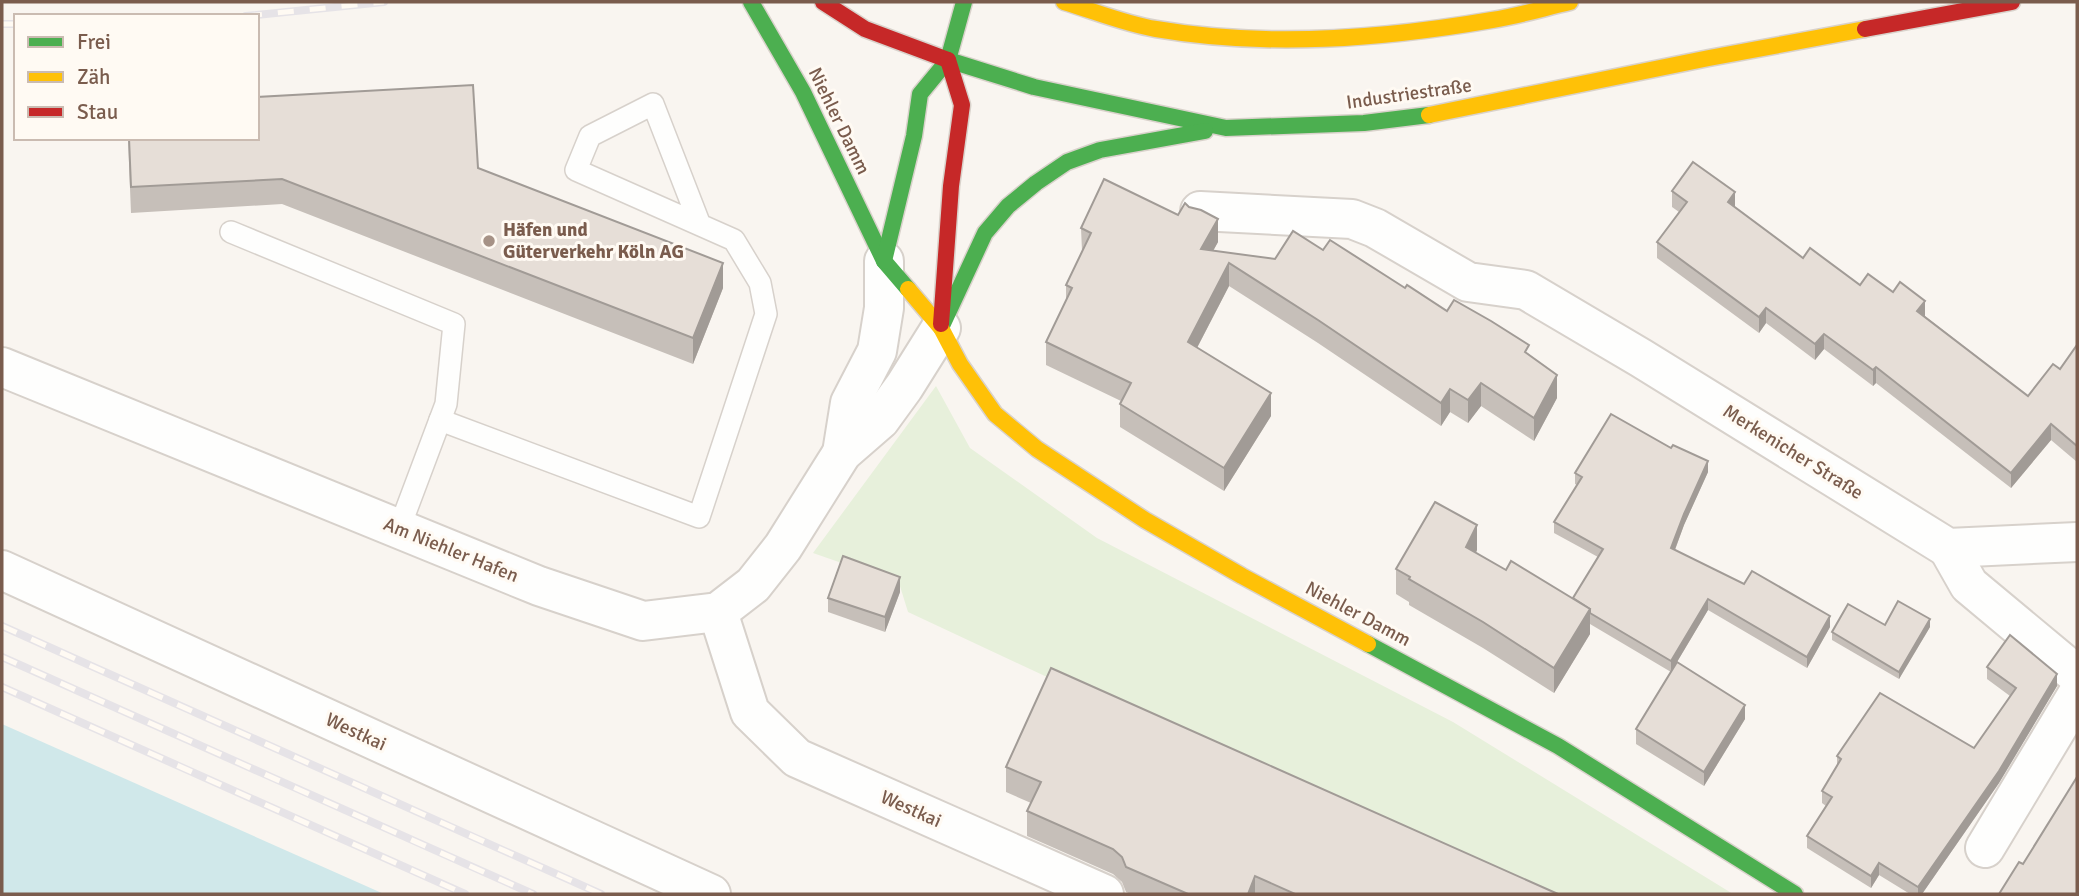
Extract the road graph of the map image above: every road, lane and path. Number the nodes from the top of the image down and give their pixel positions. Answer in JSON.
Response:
{"nodes":[{"id":1,"x":751,"y":2,"type":"edge"},
{"id":2,"x":823,"y":2,"type":"edge"},
{"id":3,"x":964,"y":2,"type":"edge"},
{"id":4,"x":1064,"y":2,"type":"edge"},
{"id":5,"x":1570,"y":2,"type":"edge"},
{"id":6,"x":2012,"y":2,"type":"edge"},
{"id":7,"x":948,"y":61,"type":"junction"},
{"id":8,"x":1226,"y":128,"type":"junction"},
{"id":9,"x":1200,"y":211,"type":"edge"},
{"id":10,"x":700,"y":225,"type":"junction"},
{"id":11,"x":231,"y":232,"type":"dead end"},
{"id":12,"x":884,"y":261,"type":"junction"},
{"id":13,"x":941,"y":328,"type":"junction"},
{"id":14,"x":2,"y":367,"type":"edge"},
{"id":15,"x":440,"y":420,"type":"junction"},
{"id":16,"x":842,"y":453,"type":"junction"},
{"id":17,"x":399,"y":529,"type":"junction"},
{"id":18,"x":2077,"y":542,"type":"edge"},
{"id":19,"x":1948,"y":548,"type":"junction"},
{"id":20,"x":2,"y":570,"type":"edge"},
{"id":21,"x":718,"y":612,"type":"junction"},
{"id":22,"x":2077,"y":675,"type":"edge"},
{"id":23,"x":2077,"y":695,"type":"edge"},
{"id":24,"x":1984,"y":848,"type":"dead end"},
{"id":25,"x":710,"y":894,"type":"edge"},
{"id":26,"x":1104,"y":894,"type":"edge"},
{"id":27,"x":1795,"y":894,"type":"edge"}],
"edges":[{"from":1,"to":12,"type":"main road","name":"Niehler Damm"},
{"from":2,"to":7,"type":"main road","name":"Industriestraße"},
{"from":3,"to":7,"type":"main road"},
{"from":4,"to":5,"type":"main road"},
{"from":6,"to":8,"type":"main road","name":"Industriestraße"},
{"from":7,"to":8,"type":"main road","name":"Industriestraße"},
{"from":7,"to":12,"type":"main road"},
{"from":7,"to":13,"type":"main road"},
{"from":8,"to":13,"type":"main road"},
{"from":9,"to":19,"type":"street","name":"Merkenicher Straße"},
{"from":10,"to":10,"type":"lane"},
{"from":10,"to":15,"type":"lane"},
{"from":11,"to":15,"type":"lane"},
{"from":12,"to":13,"type":"main road","name":"Niehler Damm"},
{"from":12,"to":16,"type":"street"},
{"from":13,"to":16,"type":"street"},
{"from":13,"to":27,"type":"main road","name":"Niehler Damm"},
{"from":14,"to":17,"type":"street","name":"Am Niehler Hafen"},
{"from":15,"to":17,"type":"lane"},
{"from":16,"to":21,"type":"street"},
{"from":17,"to":21,"type":"street","name":"Am Niehler Hafen"},
{"from":18,"to":19,"type":"street"},
{"from":19,"to":22,"type":"street"},
{"from":20,"to":25,"type":"street","name":"Westkai"},
{"from":21,"to":26,"type":"street","name":"Westkai"},
{"from":23,"to":24,"type":"street"}]}
